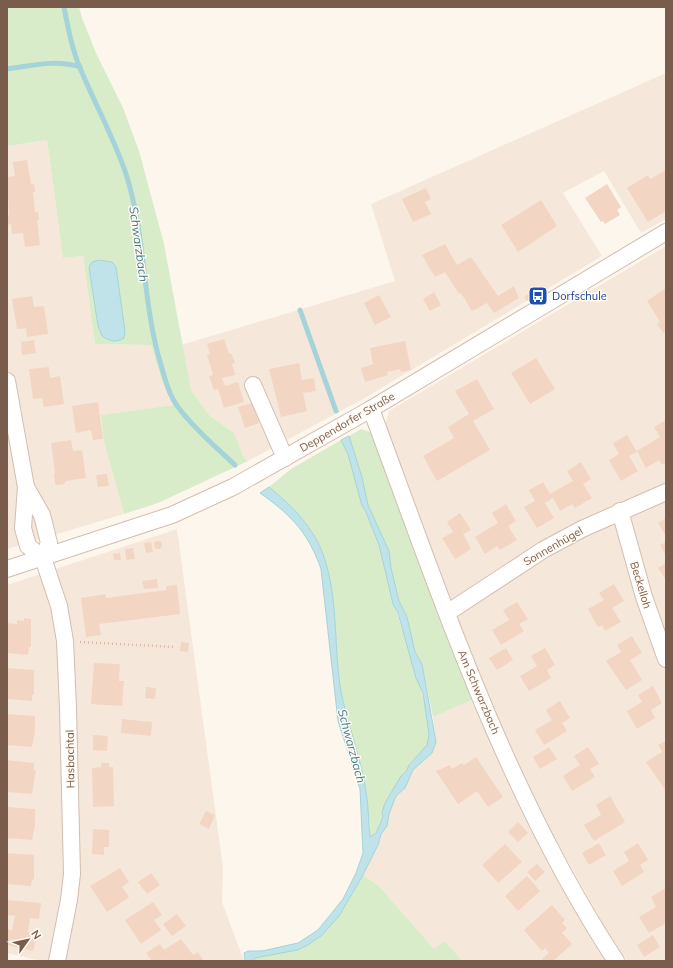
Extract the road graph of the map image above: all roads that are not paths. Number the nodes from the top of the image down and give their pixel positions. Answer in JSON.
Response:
{"nodes":[{"id":1,"x":666,"y":232,"type":"edge"},
{"id":2,"x":7,"y":381,"type":"edge"},
{"id":3,"x":253,"y":385,"type":"dead end"},
{"id":4,"x":371,"y":409,"type":"junction"},
{"id":5,"x":285,"y":458,"type":"junction"},
{"id":6,"x":26,"y":487,"type":"junction"},
{"id":7,"x":666,"y":492,"type":"edge"},
{"id":8,"x":620,"y":511,"type":"junction"},
{"id":9,"x":43,"y":558,"type":"junction"},
{"id":10,"x":7,"y":569,"type":"edge"},
{"id":11,"x":447,"y":613,"type":"junction"},
{"id":12,"x":666,"y":659,"type":"edge"},
{"id":13,"x":57,"y":961,"type":"edge"},
{"id":14,"x":616,"y":961,"type":"edge"}],
"edges":[{"from":1,"to":4,"type":"street","name":"Deppendorfer Straße"},
{"from":2,"to":6,"type":"street"},
{"from":3,"to":5,"type":"street"},
{"from":4,"to":5,"type":"street","name":"Deppendorfer Straße"},
{"from":4,"to":11,"type":"street","name":"Am Schwarzbach"},
{"from":5,"to":9,"type":"street","name":"Deppendorfer Straße"},
{"from":6,"to":9,"type":"street"},
{"from":6,"to":9,"type":"street"},
{"from":7,"to":8,"type":"street","name":"Sonnenhügel"},
{"from":8,"to":11,"type":"street","name":"Sonnenhügel"},
{"from":8,"to":12,"type":"street","name":"Beckelloh"},
{"from":9,"to":10,"type":"street","name":"Deppendorfer Straße"},
{"from":9,"to":13,"type":"street","name":"Hasbachtal"},
{"from":11,"to":14,"type":"street","name":"Am Schwarzbach"}]}
